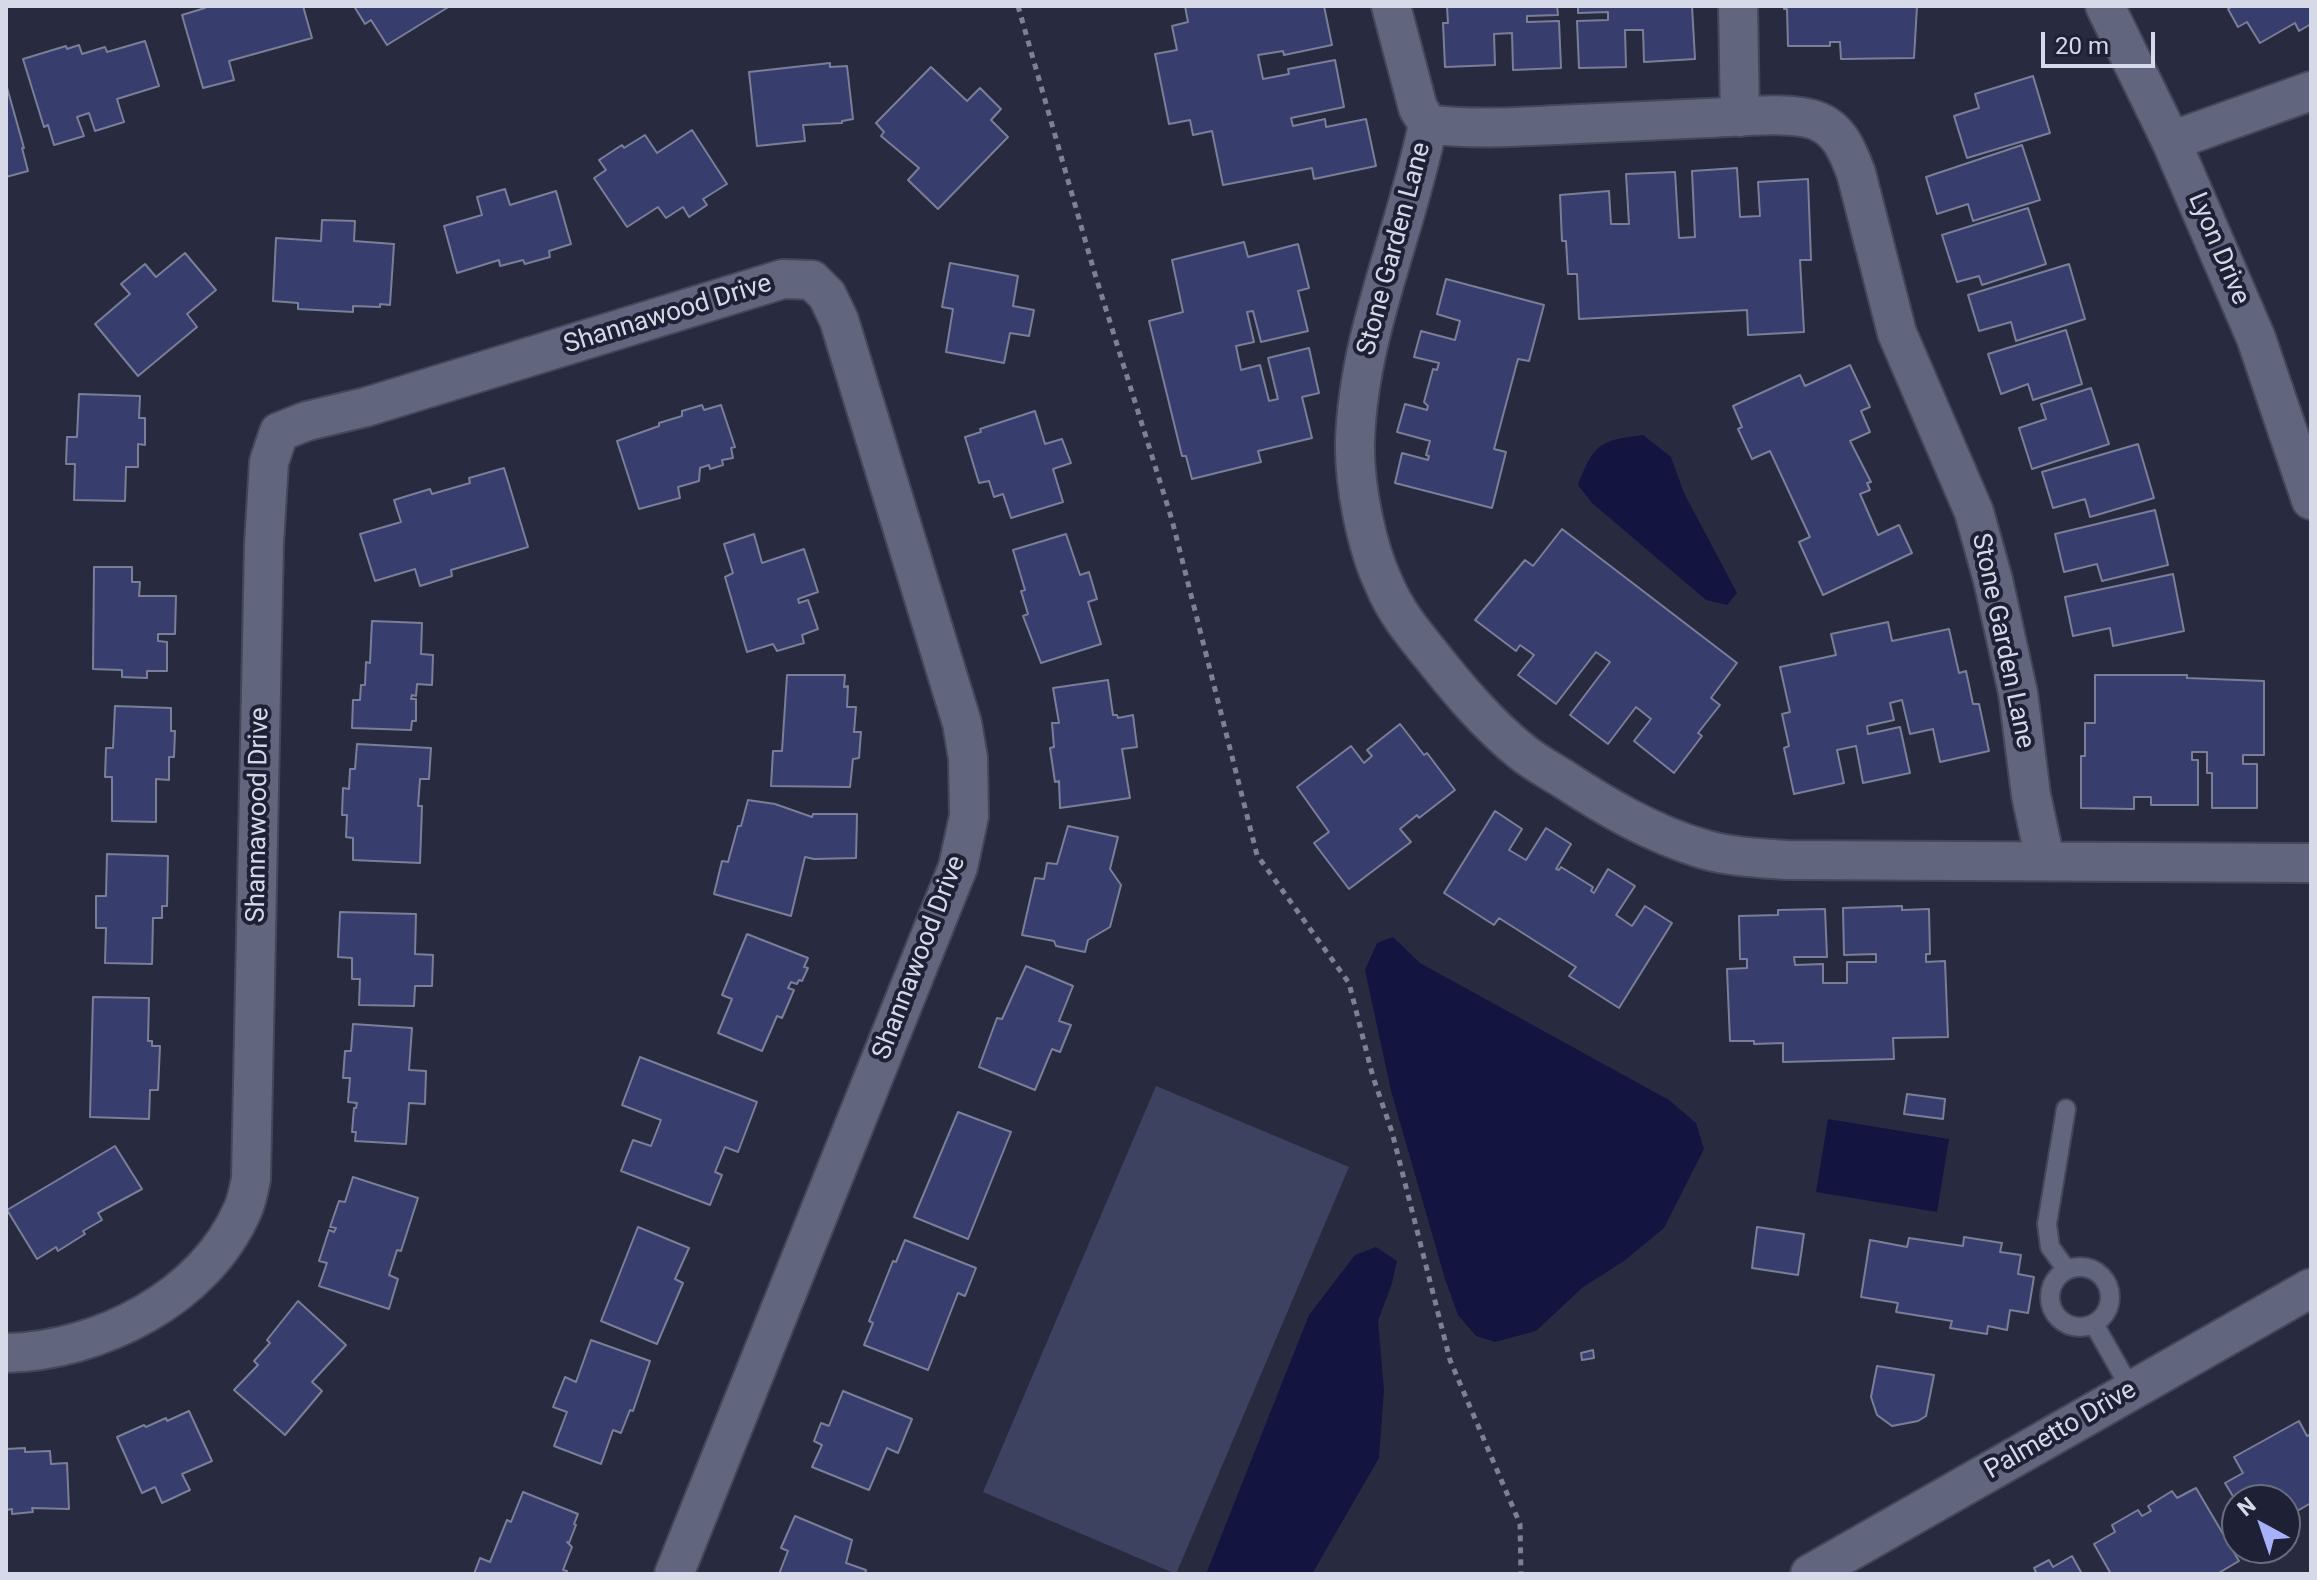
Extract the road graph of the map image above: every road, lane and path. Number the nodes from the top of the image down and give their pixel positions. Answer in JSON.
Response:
{"nodes":[{"id":1,"x":1018,"y":6,"type":"edge"},
{"id":2,"x":1391,"y":6,"type":"edge"},
{"id":3,"x":1738,"y":6,"type":"edge"},
{"id":4,"x":2105,"y":6,"type":"edge"},
{"id":5,"x":2311,"y":91,"type":"edge"},
{"id":6,"x":1740,"y":117,"type":"junction"},
{"id":7,"x":1428,"y":124,"type":"junction"},
{"id":8,"x":2171,"y":141,"type":"junction"},
{"id":9,"x":2311,"y":500,"type":"edge"},
{"id":10,"x":2045,"y":860,"type":"junction"},
{"id":11,"x":2311,"y":863,"type":"edge"},
{"id":12,"x":2066,"y":1109,"type":"dead end"},
{"id":13,"x":2067,"y":1270,"type":"junction"},
{"id":14,"x":2311,"y":1288,"type":"edge"},
{"id":15,"x":2094,"y":1324,"type":"junction"},
{"id":16,"x":6,"y":1353,"type":"edge"},
{"id":17,"x":2132,"y":1391,"type":"junction"},
{"id":18,"x":674,"y":1574,"type":"edge"},
{"id":19,"x":1521,"y":1574,"type":"edge"},
{"id":20,"x":1810,"y":1574,"type":"edge"}],
"edges":[{"from":1,"to":19,"type":"path"},
{"from":2,"to":7,"type":"street"},
{"from":3,"to":6,"type":"street"},
{"from":4,"to":8,"type":"street","name":"Lyon Drive"},
{"from":5,"to":8,"type":"street"},
{"from":6,"to":7,"type":"street","name":"Stone Garden Lane"},
{"from":6,"to":10,"type":"street","name":"Stone Garden Lane"},
{"from":7,"to":10,"type":"street","name":"Stone Garden Lane"},
{"from":8,"to":9,"type":"street","name":"Lyon Drive"},
{"from":10,"to":11,"type":"street","name":"Stone Garden Lane"},
{"from":12,"to":13,"type":"lane"},
{"from":13,"to":15,"type":"lane"},
{"from":13,"to":15,"type":"lane"},
{"from":14,"to":17,"type":"street","name":"Palmetto Drive"},
{"from":15,"to":17,"type":"lane"},
{"from":16,"to":18,"type":"street","name":"Shannawood Drive"},
{"from":17,"to":20,"type":"street","name":"Palmetto Drive"}]}
